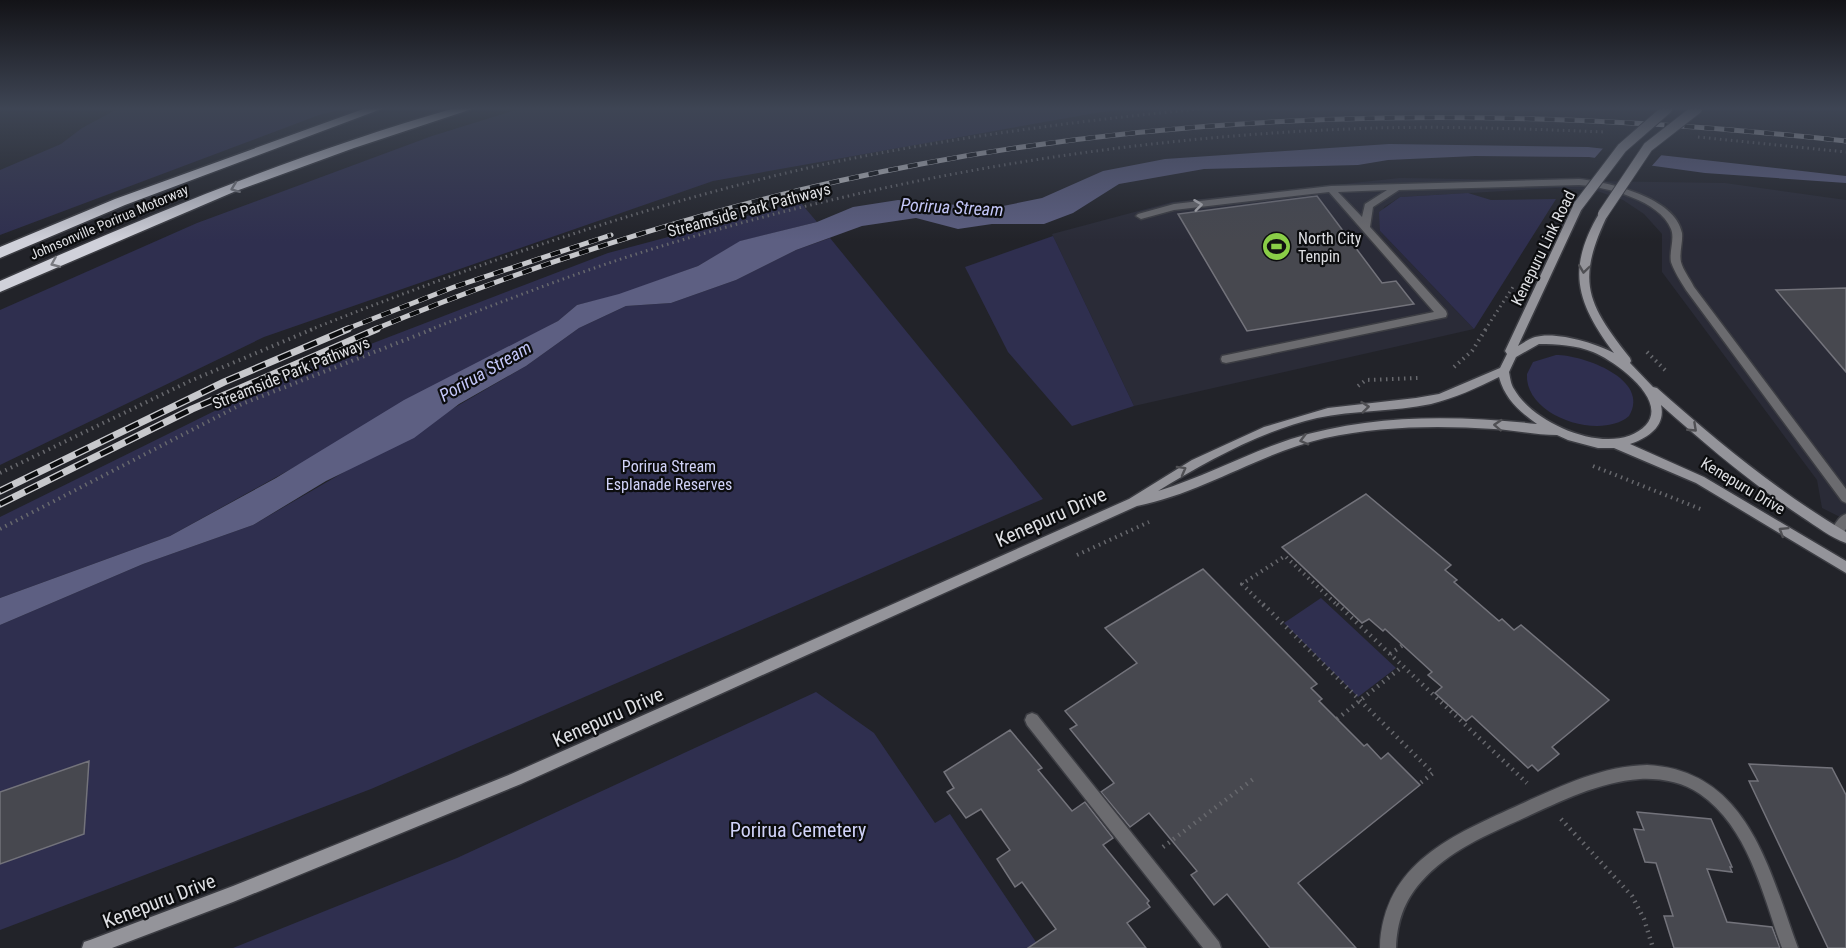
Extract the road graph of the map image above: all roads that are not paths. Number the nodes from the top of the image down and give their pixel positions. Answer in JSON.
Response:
{"nodes":[{"id":1,"x":257,"y":152,"type":"edge"},
{"id":2,"x":332,"y":152,"type":"edge"},
{"id":3,"x":1619,"y":152,"type":"edge"},
{"id":4,"x":1644,"y":152,"type":"edge"},
{"id":5,"x":1407,"y":186,"type":"junction"},
{"id":6,"x":1331,"y":189,"type":"junction"},
{"id":7,"x":1141,"y":216,"type":"dead end"},
{"id":8,"x":1365,"y":227,"type":"junction"},
{"id":9,"x":0,"y":253,"type":"edge"},
{"id":10,"x":0,"y":287,"type":"edge"},
{"id":11,"x":1506,"y":358,"type":"junction"},
{"id":12,"x":1226,"y":360,"type":"dead end"},
{"id":13,"x":1630,"y":366,"type":"junction"},
{"id":14,"x":1503,"y":371,"type":"junction"},
{"id":15,"x":1650,"y":388,"type":"junction"},
{"id":16,"x":1556,"y":431,"type":"junction"},
{"id":17,"x":1617,"y":444,"type":"junction"},
{"id":18,"x":1846,"y":498,"type":"edge"},
{"id":19,"x":1133,"y":502,"type":"junction"},
{"id":20,"x":1846,"y":519,"type":"edge"},
{"id":21,"x":1841,"y":535,"type":"edge"},
{"id":22,"x":1846,"y":568,"type":"edge"},
{"id":23,"x":1032,"y":720,"type":"dead end"},
{"id":24,"x":90,"y":948,"type":"edge"},
{"id":25,"x":1213,"y":948,"type":"edge"},
{"id":26,"x":1388,"y":948,"type":"edge"},
{"id":27,"x":1790,"y":948,"type":"edge"}],
"edges":[{"from":1,"to":9,"type":"highway","name":"Johnsonville Porirua Motorway"},
{"from":2,"to":10,"type":"highway","name":"Johnsonville Porirua Motorway","one_way":true},
{"from":3,"to":11,"type":"main road","name":"Kenepuru Link Road","bridge":true},
{"from":4,"to":13,"type":"main road","one_way":true,"bridge":true},
{"from":5,"to":6,"type":"street"},
{"from":5,"to":8,"type":"street"},
{"from":5,"to":18,"type":"street"},
{"from":7,"to":6,"type":"street","one_way":true},
{"from":6,"to":8,"type":"street"},
{"from":8,"to":12,"type":"street"},
{"from":11,"to":13,"type":"main road"},
{"from":11,"to":14,"type":"main road"},
{"from":13,"to":15,"type":"main road"},
{"from":14,"to":16,"type":"main road"},
{"from":19,"to":14,"type":"main road","name":"Kenepuru Drive","one_way":true},
{"from":15,"to":17,"type":"main road"},
{"from":15,"to":21,"type":"main road","name":"Kenepuru Drive","one_way":true},
{"from":16,"to":17,"type":"main road"},
{"from":16,"to":19,"type":"main road","name":"Kenepuru Drive","one_way":true},
{"from":22,"to":17,"type":"main road","name":"Kenepuru Drive","one_way":true},
{"from":19,"to":24,"type":"main road","name":"Kenepuru Drive"},
{"from":20,"to":21,"type":"street"},
{"from":23,"to":25,"type":"street"},
{"from":26,"to":27,"type":"street"}]}
